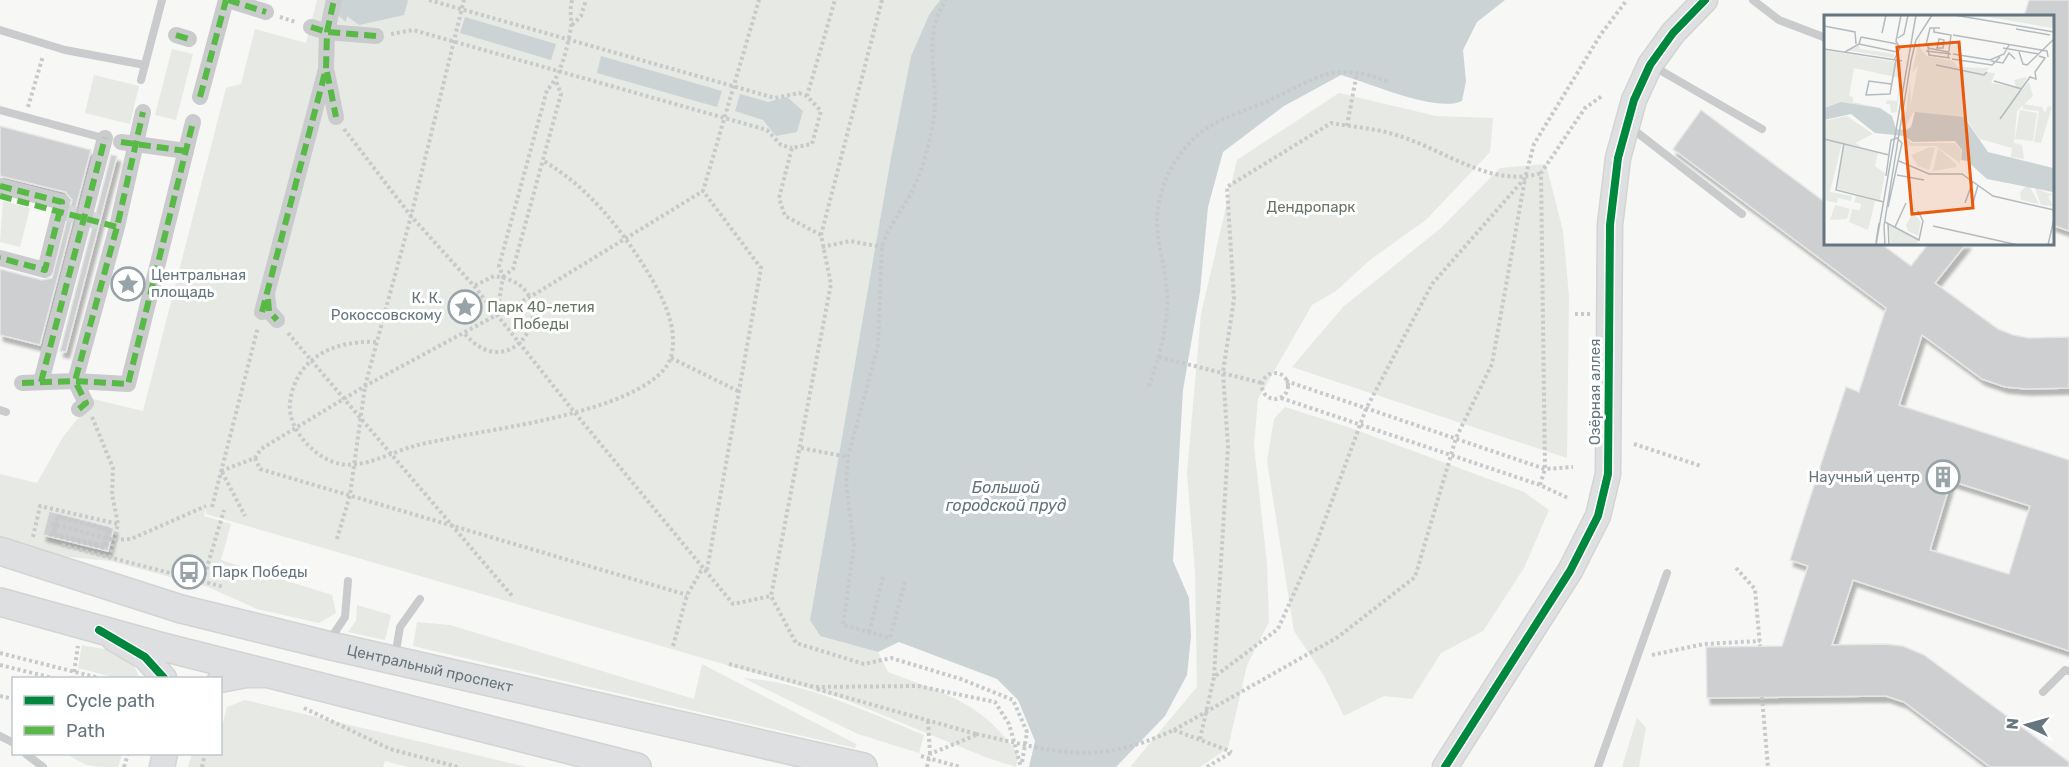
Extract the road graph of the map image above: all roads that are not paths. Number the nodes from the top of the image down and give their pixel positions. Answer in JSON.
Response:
{"nodes":[{"id":1,"x":162,"y":0,"type":"edge"},
{"id":2,"x":227,"y":0,"type":"edge"},
{"id":3,"x":334,"y":0,"type":"edge"},
{"id":4,"x":1705,"y":0,"type":"edge"},
{"id":5,"x":1753,"y":0,"type":"edge"},
{"id":6,"x":266,"y":12,"type":"road end"},
{"id":7,"x":311,"y":27,"type":"road end"},
{"id":8,"x":0,"y":30,"type":"edge"},
{"id":9,"x":327,"y":32,"type":"junction"},
{"id":10,"x":376,"y":36,"type":"road end"},
{"id":11,"x":1824,"y":37,"type":"edge"},
{"id":12,"x":145,"y":65,"type":"junction"},
{"id":13,"x":1650,"y":65,"type":"junction"},
{"id":14,"x":326,"y":69,"type":"junction"},
{"id":15,"x":141,"y":80,"type":"dead end"},
{"id":16,"x":200,"y":97,"type":"dead end"},
{"id":17,"x":0,"y":110,"type":"edge"},
{"id":18,"x":143,"y":112,"type":"dead end"},
{"id":19,"x":336,"y":117,"type":"dead end"},
{"id":20,"x":193,"y":123,"type":"dead end"},
{"id":21,"x":1627,"y":125,"type":"junction"},
{"id":22,"x":1762,"y":129,"type":"dead end"},
{"id":23,"x":121,"y":142,"type":"junction"},
{"id":24,"x":186,"y":151,"type":"junction"},
{"id":25,"x":0,"y":186,"type":"edge"},
{"id":26,"x":0,"y":196,"type":"edge"},
{"id":27,"x":60,"y":211,"type":"junction"},
{"id":28,"x":1742,"y":214,"type":"dead end"},
{"id":29,"x":100,"y":222,"type":"tunnel mouth"},
{"id":30,"x":117,"y":227,"type":"junction"},
{"id":31,"x":0,"y":258,"type":"edge"},
{"id":32,"x":267,"y":290,"type":"junction"},
{"id":33,"x":262,"y":312,"type":"road end"},
{"id":34,"x":277,"y":320,"type":"dead end"},
{"id":35,"x":75,"y":381,"type":"junction"},
{"id":36,"x":41,"y":382,"type":"junction"},
{"id":37,"x":22,"y":383,"type":"dead end"},
{"id":38,"x":83,"y":406,"type":"road end"},
{"id":39,"x":0,"y":551,"type":"edge"},
{"id":40,"x":1667,"y":573,"type":"dead end"},
{"id":41,"x":348,"y":581,"type":"dead end"},
{"id":42,"x":420,"y":599,"type":"dead end"},
{"id":43,"x":0,"y":602,"type":"edge"},
{"id":44,"x":89,"y":636,"type":"junction"},
{"id":45,"x":327,"y":645,"type":"junction"},
{"id":46,"x":395,"y":660,"type":"junction"},
{"id":47,"x":2069,"y":671,"type":"edge"},
{"id":48,"x":286,"y":676,"type":"junction"},
{"id":49,"x":163,"y":677,"type":"edge"},
{"id":50,"x":222,"y":680,"type":"edge"},
{"id":51,"x":2043,"y":692,"type":"dead end"},
{"id":52,"x":28,"y":755,"type":"edge"},
{"id":53,"x":43,"y":767,"type":"edge"},
{"id":54,"x":637,"y":767,"type":"edge"},
{"id":55,"x":863,"y":767,"type":"edge"},
{"id":56,"x":1445,"y":767,"type":"edge"},
{"id":57,"x":1598,"y":767,"type":"edge"}],
"edges":[{"from":1,"to":12,"type":"lane"},
{"from":2,"to":6,"type":"street"},
{"from":2,"to":16,"type":"street"},
{"from":3,"to":9,"type":"street"},
{"from":4,"to":13,"type":"street","name":"Озёрная аллея"},
{"from":5,"to":11,"type":"lane"},
{"from":7,"to":9,"type":"street"},
{"from":8,"to":12,"type":"lane"},
{"from":9,"to":10,"type":"street"},
{"from":9,"to":14,"type":"street"},
{"from":12,"to":15,"type":"lane"},
{"from":13,"to":21,"type":"street","name":"Озёрная аллея"},
{"from":13,"to":22,"type":"lane"},
{"from":14,"to":19,"type":"street"},
{"from":14,"to":32,"type":"street"},
{"from":17,"to":23,"type":"lane"},
{"from":18,"to":23,"type":"street"},
{"from":20,"to":24,"type":"street"},
{"from":21,"to":28,"type":"lane"},
{"from":21,"to":56,"type":"street","name":"Озёрная аллея"},
{"from":23,"to":24,"type":"street"},
{"from":23,"to":30,"type":"street"},
{"from":23,"to":36,"type":"street"},
{"from":24,"to":35,"type":"street"},
{"from":25,"to":27,"type":"street"},
{"from":26,"to":27,"type":"street"},
{"from":27,"to":31,"type":"street"},
{"from":29,"to":30,"type":"street"},
{"from":30,"to":35,"type":"street"},
{"from":32,"to":33,"type":"street"},
{"from":32,"to":34,"type":"street"},
{"from":35,"to":36,"type":"street"},
{"from":35,"to":38,"type":"street"},
{"from":36,"to":37,"type":"street"},
{"from":39,"to":45,"type":"main road","name":"Центральный проспект"},
{"from":40,"to":57,"type":"lane"},
{"from":41,"to":45,"type":"lane"},
{"from":42,"to":46,"type":"lane"},
{"from":43,"to":44,"type":"main road"},
{"from":44,"to":48,"type":"main road"},
{"from":44,"to":49,"type":"street"},
{"from":45,"to":46,"type":"main road","name":"Центральный проспект"},
{"from":46,"to":55,"type":"main road","name":"Центральный проспект"},
{"from":47,"to":51,"type":"lane"},
{"from":48,"to":50,"type":"street"},
{"from":48,"to":54,"type":"main road"},
{"from":52,"to":53,"type":"lane"}]}
